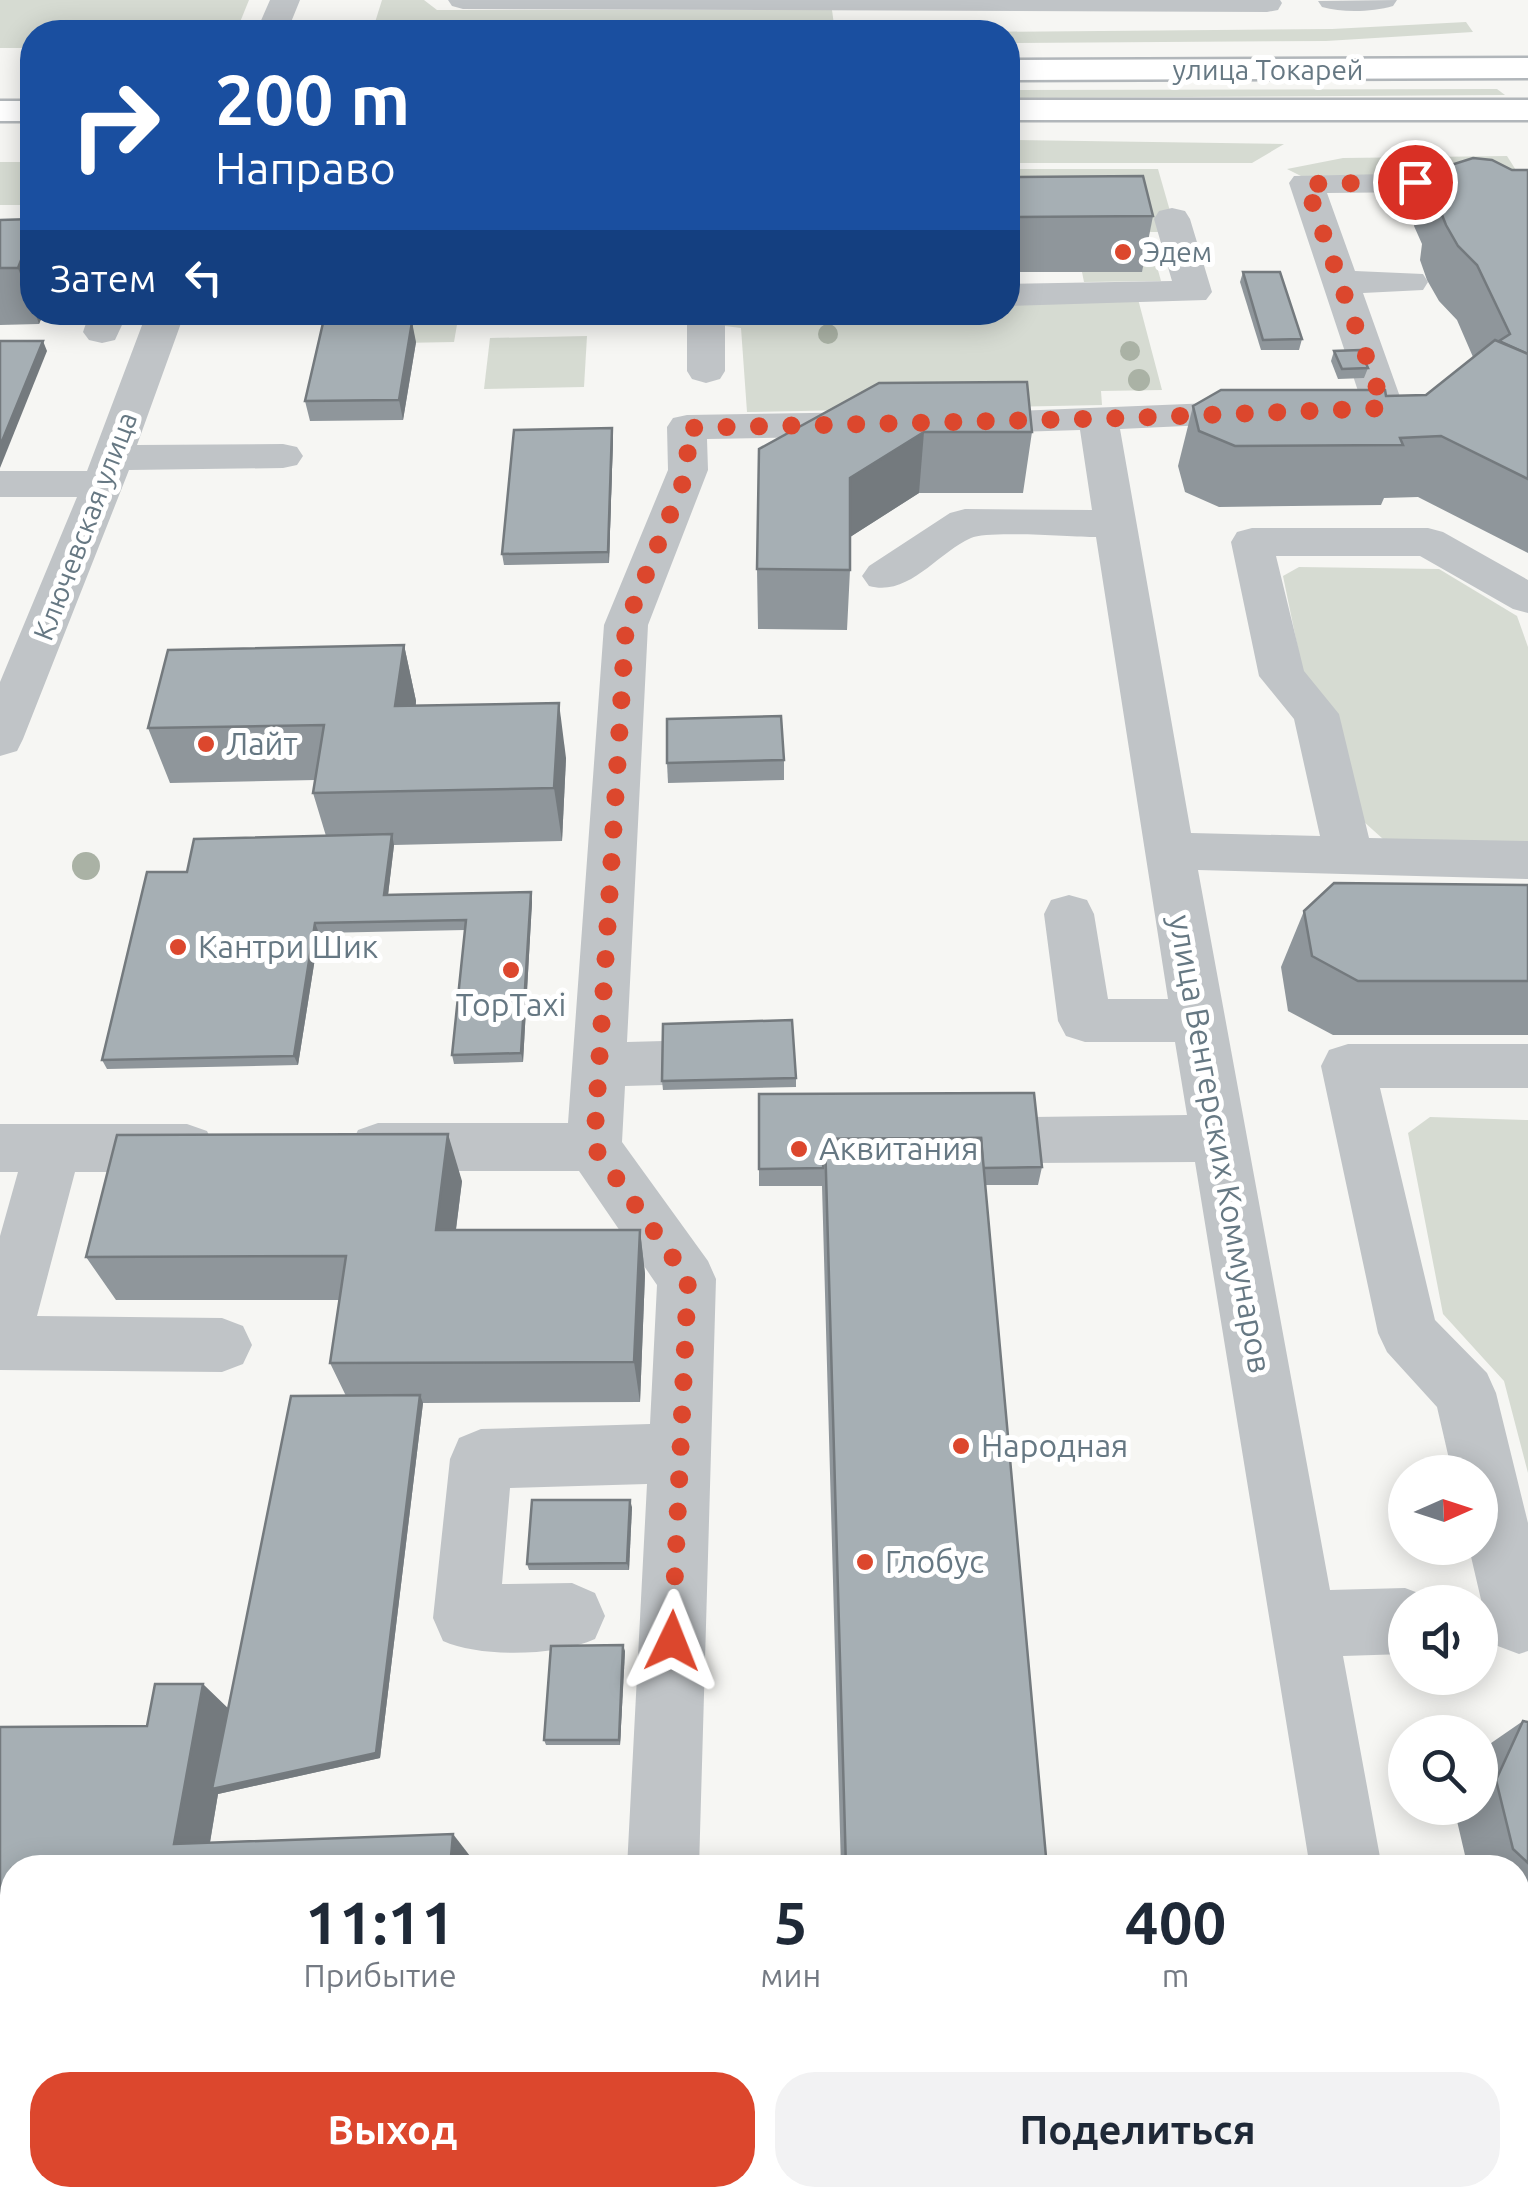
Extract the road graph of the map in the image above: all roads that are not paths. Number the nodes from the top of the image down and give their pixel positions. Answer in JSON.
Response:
{"nodes":[{"id":1,"x":463,"y":0,"type":"edge"},
{"id":2,"x":1382,"y":0,"type":"edge"},
{"id":3,"x":1333,"y":2,"type":"edge"},
{"id":4,"x":1267,"y":3,"type":"dead end"},
{"id":5,"x":927,"y":10,"type":"edge"},
{"id":6,"x":1528,"y":68,"type":"edge"},
{"id":7,"x":1020,"y":70,"type":"edge"},
{"id":8,"x":1020,"y":110,"type":"edge"},
{"id":9,"x":1528,"y":110,"type":"edge"},
{"id":10,"x":1528,"y":181,"type":"edge"},
{"id":11,"x":1340,"y":183,"type":"junction"},
{"id":12,"x":1172,"y":218,"type":"dead end"},
{"id":13,"x":1365,"y":241,"type":"dead end"},
{"id":14,"x":1341,"y":282,"type":"junction"},
{"id":15,"x":1020,"y":295,"type":"edge"},
{"id":16,"x":161,"y":325,"type":"edge"},
{"id":17,"x":706,"y":325,"type":"edge"},
{"id":18,"x":1395,"y":364,"type":"junction"},
{"id":19,"x":706,"y":371,"type":"dead end"},
{"id":20,"x":1098,"y":419,"type":"junction"},
{"id":21,"x":283,"y":456,"type":"dead end"},
{"id":22,"x":0,"y":484,"type":"edge"},
{"id":23,"x":102,"y":488,"type":"junction"},
{"id":24,"x":0,"y":518,"type":"edge"},
{"id":25,"x":1116,"y":524,"type":"junction"},
{"id":26,"x":884,"y":576,"type":"dead end"},
{"id":27,"x":1528,"y":598,"type":"edge"},
{"id":28,"x":0,"y":739,"type":"edge"},
{"id":29,"x":1170,"y":850,"type":"junction"},
{"id":30,"x":1349,"y":856,"type":"junction"},
{"id":31,"x":1528,"y":860,"type":"edge"},
{"id":32,"x":1069,"y":914,"type":"dead end"},
{"id":33,"x":1198,"y":1020,"type":"junction"},
{"id":34,"x":664,"y":1063,"type":"edge"},
{"id":35,"x":599,"y":1065,"type":"junction"},
{"id":36,"x":1528,"y":1066,"type":"edge"},
{"id":37,"x":1218,"y":1138,"type":"junction"},
{"id":38,"x":1032,"y":1140,"type":"edge"},
{"id":39,"x":594,"y":1147,"type":"junction"},
{"id":40,"x":27,"y":1148,"type":"edge"},
{"id":41,"x":246,"y":1148,"type":"edge"},
{"id":42,"x":324,"y":1148,"type":"edge"},
{"id":43,"x":0,"y":1343,"type":"edge"},
{"id":44,"x":222,"y":1345,"type":"dead end"},
{"id":45,"x":680,"y":1453,"type":"junction"},
{"id":46,"x":572,"y":1616,"type":"dead end"},
{"id":47,"x":1509,"y":1621,"type":"edge"},
{"id":48,"x":1388,"y":1622,"type":"edge"},
{"id":49,"x":1303,"y":1624,"type":"junction"},
{"id":50,"x":664,"y":1855,"type":"edge"},
{"id":51,"x":1344,"y":1855,"type":"edge"}],
"edges":[{"from":1,"to":5,"type":"street"},
{"from":2,"to":3,"type":"street"},
{"from":4,"to":5,"type":"street"},
{"from":6,"to":7,"type":"main road","name":"улица Токарей"},
{"from":8,"to":9,"type":"main road","name":"улица Токарей"},
{"from":10,"to":11,"type":"street"},
{"from":11,"to":13,"type":"street"},
{"from":11,"to":14,"type":"street"},
{"from":12,"to":15,"type":"street"},
{"from":14,"to":18,"type":"street"},
{"from":14,"to":18,"type":"street"},
{"from":16,"to":23,"type":"street","name":"Ключевская улица"},
{"from":17,"to":19,"type":"street"},
{"from":18,"to":20,"type":"street"},
{"from":20,"to":25,"type":"street","name":"улица Венгерских Коммунаров"},
{"from":20,"to":35,"type":"street"},
{"from":21,"to":23,"type":"street"},
{"from":22,"to":23,"type":"street"},
{"from":23,"to":24,"type":"street"},
{"from":23,"to":28,"type":"street","name":"Ключевская улица"},
{"from":25,"to":26,"type":"street"},
{"from":25,"to":29,"type":"street","name":"улица Венгерских Коммунаров"},
{"from":27,"to":30,"type":"street"},
{"from":29,"to":30,"type":"street"},
{"from":29,"to":33,"type":"street","name":"улица Венгерских Коммунаров"},
{"from":30,"to":31,"type":"street"},
{"from":32,"to":33,"type":"street"},
{"from":33,"to":37,"type":"street","name":"улица Венгерских Коммунаров"},
{"from":34,"to":35,"type":"street"},
{"from":35,"to":39,"type":"street"},
{"from":36,"to":47,"type":"street"},
{"from":37,"to":38,"type":"street"},
{"from":37,"to":49,"type":"street","name":"улица Венгерских Коммунаров"},
{"from":39,"to":42,"type":"street"},
{"from":39,"to":45,"type":"street"},
{"from":40,"to":41,"type":"street"},
{"from":40,"to":43,"type":"street"},
{"from":43,"to":44,"type":"street"},
{"from":45,"to":46,"type":"street"},
{"from":45,"to":50,"type":"street"},
{"from":48,"to":49,"type":"street"},
{"from":49,"to":51,"type":"street","name":"улица Венгерских Коммунаров"}]}
